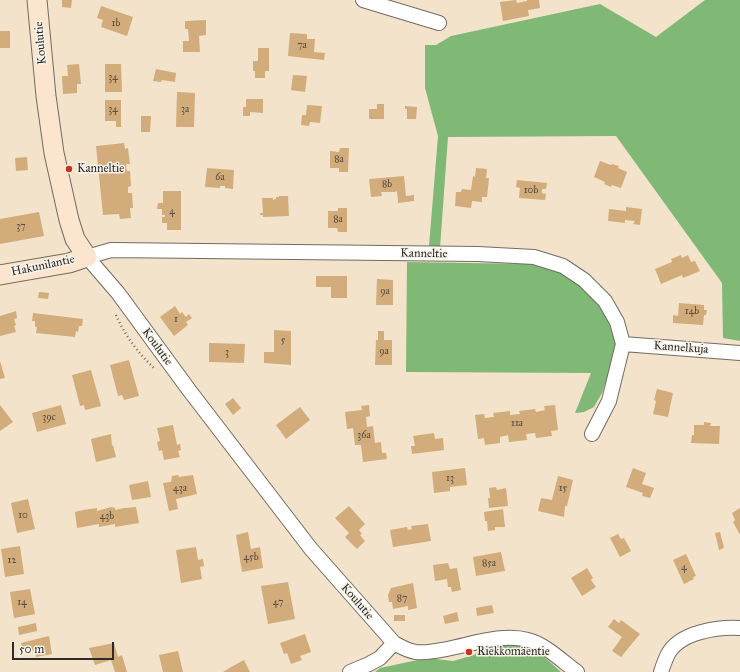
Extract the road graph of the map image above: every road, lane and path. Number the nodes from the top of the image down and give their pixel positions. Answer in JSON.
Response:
{"nodes":[{"id":1,"x":37,"y":0,"type":"edge"},
{"id":2,"x":364,"y":0,"type":"edge"},
{"id":3,"x":439,"y":23,"type":"dead end"},
{"id":4,"x":87,"y":257,"type":"junction"},
{"id":5,"x":0,"y":275,"type":"edge"},
{"id":6,"x":623,"y":344,"type":"junction"},
{"id":7,"x":740,"y":353,"type":"edge"},
{"id":8,"x":592,"y":434,"type":"dead end"},
{"id":9,"x":740,"y":628,"type":"edge"},
{"id":10,"x":394,"y":643,"type":"junction"},
{"id":11,"x":350,"y":672,"type":"edge"},
{"id":12,"x":577,"y":672,"type":"edge"},
{"id":13,"x":661,"y":672,"type":"edge"}],
"edges":[{"from":1,"to":4,"type":"street","name":"Koulutie"},
{"from":2,"to":3,"type":"street"},
{"from":4,"to":5,"type":"street","name":"Hakunilantie"},
{"from":4,"to":6,"type":"street","name":"Kanneltie"},
{"from":4,"to":10,"type":"street","name":"Koulutie"},
{"from":6,"to":7,"type":"street","name":"Kannelkuja"},
{"from":6,"to":8,"type":"street","name":"Kanneltie"},
{"from":9,"to":13,"type":"street"},
{"from":10,"to":11,"type":"street"},
{"from":10,"to":12,"type":"street"}]}
